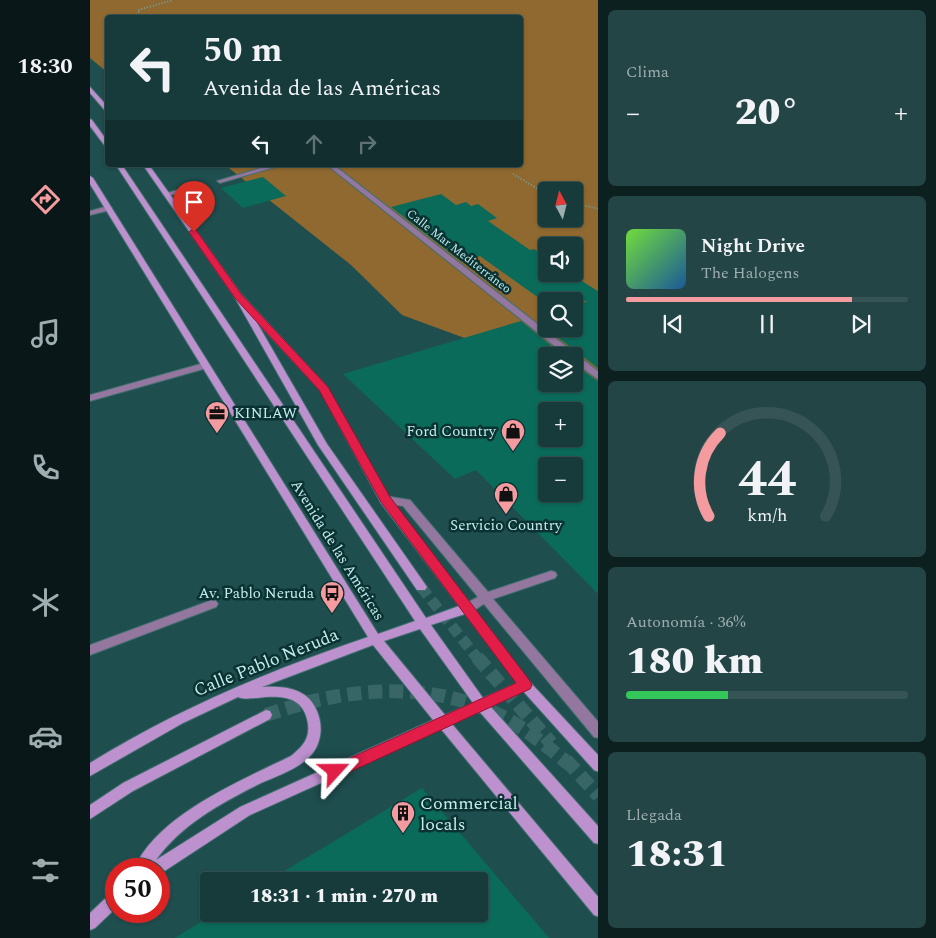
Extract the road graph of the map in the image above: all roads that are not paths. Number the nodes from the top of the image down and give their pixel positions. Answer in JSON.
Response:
{"nodes":[{"id":1,"x":90,"y":88,"type":"edge"},
{"id":2,"x":105,"y":108,"type":"edge"},
{"id":3,"x":90,"y":121,"type":"edge"},
{"id":4,"x":105,"y":144,"type":"edge"},
{"id":5,"x":120,"y":167,"type":"edge"},
{"id":6,"x":148,"y":167,"type":"edge"},
{"id":7,"x":272,"y":167,"type":"edge"},
{"id":8,"x":333,"y":167,"type":"edge"},
{"id":9,"x":90,"y":178,"type":"edge"},
{"id":10,"x":220,"y":181,"type":"dead end"},
{"id":11,"x":197,"y":186,"type":"dead end"},
{"id":12,"x":168,"y":194,"type":"junction"},
{"id":13,"x":108,"y":208,"type":"junction"},
{"id":14,"x":206,"y":210,"type":"dead end"},
{"id":15,"x":90,"y":213,"type":"edge"},
{"id":16,"x":182,"y":216,"type":"junction"},
{"id":17,"x":238,"y":296,"type":"junction"},
{"id":18,"x":560,"y":347,"type":"edge"},
{"id":19,"x":583,"y":365,"type":"edge"},
{"id":20,"x":204,"y":366,"type":"junction"},
{"id":21,"x":598,"y":377,"type":"edge"},
{"id":22,"x":90,"y":398,"type":"edge"},
{"id":23,"x":385,"y":500,"type":"junction"},
{"id":24,"x":551,"y":575,"type":"dead end"},
{"id":25,"x":421,"y":587,"type":"tunnel mouth"},
{"id":26,"x":487,"y":597,"type":"junction"},
{"id":27,"x":212,"y":604,"type":"dead end"},
{"id":28,"x":465,"y":609,"type":"junction"},
{"id":29,"x":422,"y":623,"type":"junction"},
{"id":30,"x":376,"y":639,"type":"junction"},
{"id":31,"x":90,"y":650,"type":"edge"},
{"id":32,"x":525,"y":685,"type":"junction"},
{"id":33,"x":230,"y":696,"type":"junction"},
{"id":34,"x":482,"y":706,"type":"junction"},
{"id":35,"x":266,"y":715,"type":"tunnel mouth"},
{"id":36,"x":444,"y":724,"type":"junction"},
{"id":37,"x":598,"y":733,"type":"edge"},
{"id":38,"x":598,"y":766,"type":"edge"},
{"id":39,"x":90,"y":770,"type":"edge"},
{"id":40,"x":90,"y":812,"type":"edge"},
{"id":41,"x":598,"y":838,"type":"edge"},
{"id":42,"x":149,"y":858,"type":"edge"},
{"id":43,"x":170,"y":859,"type":"edge"},
{"id":44,"x":105,"y":909,"type":"edge"},
{"id":45,"x":598,"y":910,"type":"edge"},
{"id":46,"x":90,"y":923,"type":"edge"}],
"edges":[{"from":1,"to":2,"type":"main road"},
{"from":3,"to":4,"type":"main road"},
{"from":5,"to":29,"type":"main road","name":"Avenida de las Américas"},
{"from":6,"to":12,"type":"main road"},
{"from":7,"to":10,"type":"street"},
{"from":8,"to":18,"type":"street","name":"Calle Mar Mediterráneo"},
{"from":9,"to":13,"type":"main road","name":"Avenida de las Américas"},
{"from":11,"to":12,"type":"street"},
{"from":12,"to":16,"type":"main road"},
{"from":13,"to":15,"type":"street"},
{"from":13,"to":20,"type":"main road","name":"Avenida de las Américas"},
{"from":14,"to":16,"type":"street"},
{"from":16,"to":17,"type":"main road"},
{"from":17,"to":23,"type":"main road"},
{"from":17,"to":25,"type":"main road"},
{"from":19,"to":21,"type":"street","name":"Calle Mar Mediterráneo"},
{"from":20,"to":22,"type":"street"},
{"from":20,"to":30,"type":"main road","name":"Avenida de las Américas"},
{"from":23,"to":26,"type":"street"},
{"from":23,"to":28,"type":"main road"},
{"from":24,"to":26,"type":"street"},
{"from":26,"to":28,"type":"street"},
{"from":26,"to":37,"type":"street"},
{"from":27,"to":31,"type":"street"},
{"from":28,"to":29,"type":"main road","name":"Calle Pablo Neruda"},
{"from":28,"to":32,"type":"main road"},
{"from":29,"to":30,"type":"main road","name":"Calle Pablo Neruda"},
{"from":29,"to":34,"type":"main road","name":"Avenida de las Américas"},
{"from":30,"to":33,"type":"main road","name":"Calle Pablo Neruda"},
{"from":30,"to":36,"type":"main road","name":"Avenida de las Américas"},
{"from":32,"to":34,"type":"main road"},
{"from":32,"to":38,"type":"main road"},
{"from":33,"to":39,"type":"main road","name":"Calle Pablo Neruda"},
{"from":33,"to":42,"type":"main road"},
{"from":34,"to":36,"type":"main road"},
{"from":34,"to":41,"type":"main road","name":"Avenida de las Américas"},
{"from":35,"to":40,"type":"main road"},
{"from":36,"to":43,"type":"main road"},
{"from":36,"to":45,"type":"main road","name":"Avenida de las Américas"},
{"from":44,"to":46,"type":"main road"}]}
